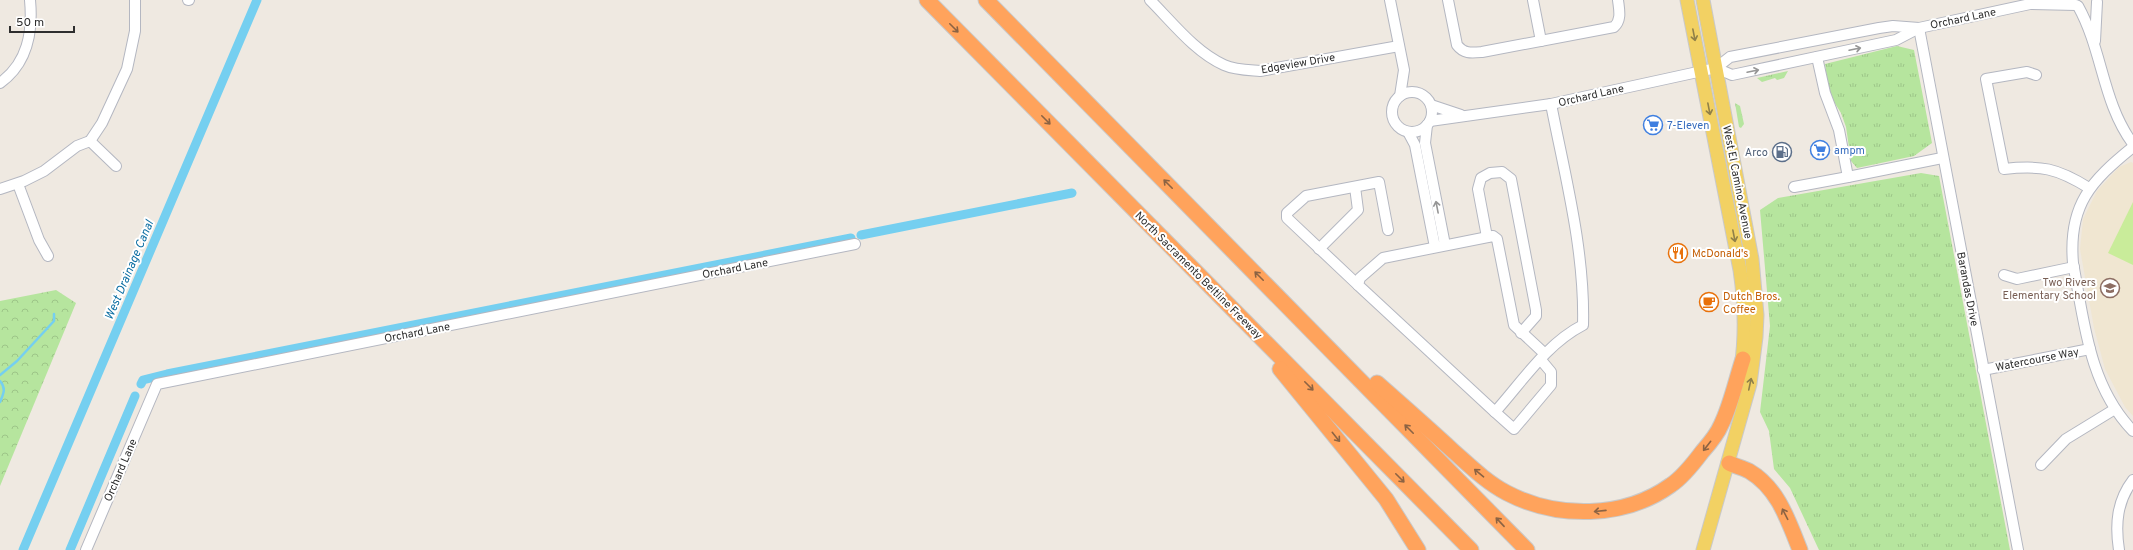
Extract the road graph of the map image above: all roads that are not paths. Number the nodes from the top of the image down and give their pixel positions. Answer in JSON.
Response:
{"nodes":[{"id":1,"x":30,"y":0,"type":"edge"},
{"id":2,"x":135,"y":0,"type":"edge"},
{"id":3,"x":927,"y":0,"type":"edge"},
{"id":4,"x":986,"y":0,"type":"edge"},
{"id":5,"x":1150,"y":0,"type":"edge"},
{"id":6,"x":1390,"y":0,"type":"edge"},
{"id":7,"x":1448,"y":0,"type":"edge"},
{"id":8,"x":1533,"y":0,"type":"edge"},
{"id":9,"x":1618,"y":0,"type":"edge"},
{"id":10,"x":1687,"y":0,"type":"edge"},
{"id":11,"x":1703,"y":0,"type":"edge"},
{"id":12,"x":2040,"y":0,"type":"edge"},
{"id":13,"x":2097,"y":1,"type":"edge"},
{"id":14,"x":2030,"y":4,"type":"junction"},
{"id":15,"x":2075,"y":4,"type":"edge"},
{"id":16,"x":1919,"y":28,"type":"junction"},
{"id":17,"x":1541,"y":41,"type":"junction"},
{"id":18,"x":2095,"y":45,"type":"junction"},
{"id":19,"x":1399,"y":46,"type":"junction"},
{"id":20,"x":1817,"y":57,"type":"junction"},
{"id":21,"x":1716,"y":68,"type":"junction"},
{"id":22,"x":1404,"y":70,"type":"junction"},
{"id":23,"x":1701,"y":71,"type":"junction"},
{"id":24,"x":2036,"y":74,"type":"dead end"},
{"id":25,"x":0,"y":83,"type":"edge"},
{"id":26,"x":1418,"y":93,"type":"junction"},
{"id":27,"x":1400,"y":96,"type":"junction"},
{"id":28,"x":1551,"y":104,"type":"junction"},
{"id":29,"x":1431,"y":105,"type":"junction"},
{"id":30,"x":1465,"y":116,"type":"junction"},
{"id":31,"x":1428,"y":123,"type":"junction"},
{"id":32,"x":1408,"y":132,"type":"junction"},
{"id":33,"x":90,"y":141,"type":"junction"},
{"id":34,"x":2133,"y":145,"type":"edge"},
{"id":35,"x":1942,"y":158,"type":"junction"},
{"id":36,"x":116,"y":166,"type":"dead end"},
{"id":37,"x":1848,"y":176,"type":"junction"},
{"id":38,"x":18,"y":184,"type":"junction"},
{"id":39,"x":1355,"y":187,"type":"junction"},
{"id":40,"x":1794,"y":187,"type":"dead end"},
{"id":41,"x":2089,"y":188,"type":"junction"},
{"id":42,"x":0,"y":189,"type":"edge"},
{"id":43,"x":1388,"y":230,"type":"dead end"},
{"id":44,"x":1488,"y":237,"type":"junction"},
{"id":45,"x":855,"y":244,"type":"dead end"},
{"id":46,"x":1440,"y":246,"type":"junction"},
{"id":47,"x":1319,"y":249,"type":"junction"},
{"id":48,"x":48,"y":256,"type":"dead end"},
{"id":49,"x":2074,"y":267,"type":"junction"},
{"id":50,"x":2004,"y":275,"type":"dead end"},
{"id":51,"x":1358,"y":285,"type":"junction"},
{"id":52,"x":1276,"y":294,"type":"junction"},
{"id":53,"x":1222,"y":298,"type":"junction"},
{"id":54,"x":1521,"y":333,"type":"junction"},
{"id":55,"x":2090,"y":349,"type":"junction"},
{"id":56,"x":1543,"y":357,"type":"junction"},
{"id":57,"x":1743,"y":359,"type":"junction"},
{"id":58,"x":1984,"y":370,"type":"junction"},
{"id":59,"x":2115,"y":409,"type":"junction"},
{"id":60,"x":1495,"y":412,"type":"junction"},
{"id":61,"x":2133,"y":431,"type":"edge"},
{"id":62,"x":1725,"y":462,"type":"junction"},
{"id":63,"x":2041,"y":465,"type":"dead end"},
{"id":64,"x":2133,"y":480,"type":"edge"},
{"id":65,"x":86,"y":550,"type":"edge"},
{"id":66,"x":1418,"y":550,"type":"edge"},
{"id":67,"x":1471,"y":550,"type":"edge"},
{"id":68,"x":1527,"y":550,"type":"edge"},
{"id":69,"x":1694,"y":550,"type":"edge"},
{"id":70,"x":1703,"y":550,"type":"edge"},
{"id":71,"x":1800,"y":550,"type":"edge"},
{"id":72,"x":2018,"y":550,"type":"edge"},
{"id":73,"x":2120,"y":550,"type":"edge"}],
"edges":[{"from":1,"to":25,"type":"street"},
{"from":2,"to":33,"type":"street"},
{"from":3,"to":53,"type":"highway","name":"North Sacramento Beltline Freeway","one_way":true},
{"from":52,"to":4,"type":"highway","one_way":true},
{"from":5,"to":19,"type":"street","name":"Edgeview Drive"},
{"from":6,"to":19,"type":"street"},
{"from":7,"to":17,"type":"street"},
{"from":8,"to":17,"type":"street"},
{"from":9,"to":17,"type":"street"},
{"from":10,"to":23,"type":"main road","name":"West El Camino Avenue","one_way":true},
{"from":11,"to":21,"type":"main road","name":"West El Camino Avenue"},
{"from":12,"to":14,"type":"street","name":"Orchard Lane"},
{"from":13,"to":15,"type":"street","name":"Orchard Lane"},
{"from":13,"to":18,"type":"street"},
{"from":14,"to":15,"type":"street","name":"Orchard Lane"},
{"from":14,"to":16,"type":"street","name":"Orchard Lane"},
{"from":15,"to":18,"type":"street"},
{"from":20,"to":16,"type":"street","name":"Orchard Lane","one_way":true},
{"from":16,"to":21,"type":"street","name":"Orchard Lane"},
{"from":16,"to":35,"type":"street","name":"Barandas Drive"},
{"from":18,"to":34,"type":"street"},
{"from":19,"to":22,"type":"street"},
{"from":21,"to":20,"type":"street","name":"Orchard Lane","one_way":true},
{"from":20,"to":37,"type":"street"},
{"from":21,"to":23,"type":"street","name":"Orchard Lane"},
{"from":62,"to":21,"type":"main road","name":"West El Camino Avenue","one_way":true},
{"from":22,"to":26,"type":"street"},
{"from":22,"to":27,"type":"street"},
{"from":23,"to":28,"type":"street","name":"Orchard Lane"},
{"from":23,"to":57,"type":"main road","name":"West El Camino Avenue","one_way":true},
{"from":24,"to":41,"type":"street"},
{"from":26,"to":27,"type":"street"},
{"from":26,"to":29,"type":"street"},
{"from":27,"to":32,"type":"street"},
{"from":28,"to":30,"type":"street","name":"Orchard Lane"},
{"from":28,"to":56,"type":"street"},
{"from":29,"to":30,"type":"street","name":"Orchard Lane"},
{"from":29,"to":31,"type":"street"},
{"from":30,"to":31,"type":"street","name":"Orchard Lane"},
{"from":31,"to":32,"type":"street"},
{"from":46,"to":31,"type":"street","one_way":true},
{"from":32,"to":46,"type":"street"},
{"from":33,"to":36,"type":"street"},
{"from":33,"to":38,"type":"street"},
{"from":34,"to":41,"type":"street"},
{"from":35,"to":37,"type":"street"},
{"from":35,"to":58,"type":"street","name":"Barandas Drive"},
{"from":37,"to":40,"type":"street"},
{"from":38,"to":42,"type":"street"},
{"from":38,"to":48,"type":"street"},
{"from":39,"to":43,"type":"street"},
{"from":39,"to":47,"type":"street"},
{"from":39,"to":47,"type":"street"},
{"from":41,"to":49,"type":"street"},
{"from":44,"to":46,"type":"street"},
{"from":44,"to":54,"type":"street"},
{"from":44,"to":54,"type":"street"},
{"from":45,"to":65,"type":"street","name":"Orchard Lane"},
{"from":46,"to":51,"type":"street"},
{"from":47,"to":51,"type":"street"},
{"from":49,"to":50,"type":"street"},
{"from":49,"to":55,"type":"street"},
{"from":51,"to":60,"type":"street"},
{"from":57,"to":52,"type":"highway","one_way":true},
{"from":68,"to":52,"type":"highway","one_way":true},
{"from":53,"to":66,"type":"highway","one_way":true},
{"from":53,"to":67,"type":"highway","name":"North Sacramento Beltline Freeway","one_way":true},
{"from":54,"to":56,"type":"street"},
{"from":55,"to":58,"type":"street","name":"Watercourse Way"},
{"from":55,"to":59,"type":"street"},
{"from":56,"to":60,"type":"street"},
{"from":56,"to":60,"type":"street"},
{"from":57,"to":62,"type":"main road","name":"West El Camino Avenue"},
{"from":58,"to":72,"type":"street","name":"Barandas Drive"},
{"from":59,"to":61,"type":"street"},
{"from":59,"to":63,"type":"street"},
{"from":62,"to":69,"type":"main road","name":"West El Camino Avenue"},
{"from":62,"to":70,"type":"main road","name":"West El Camino Avenue"},
{"from":71,"to":62,"type":"highway","one_way":true},
{"from":64,"to":73,"type":"street"}]}
